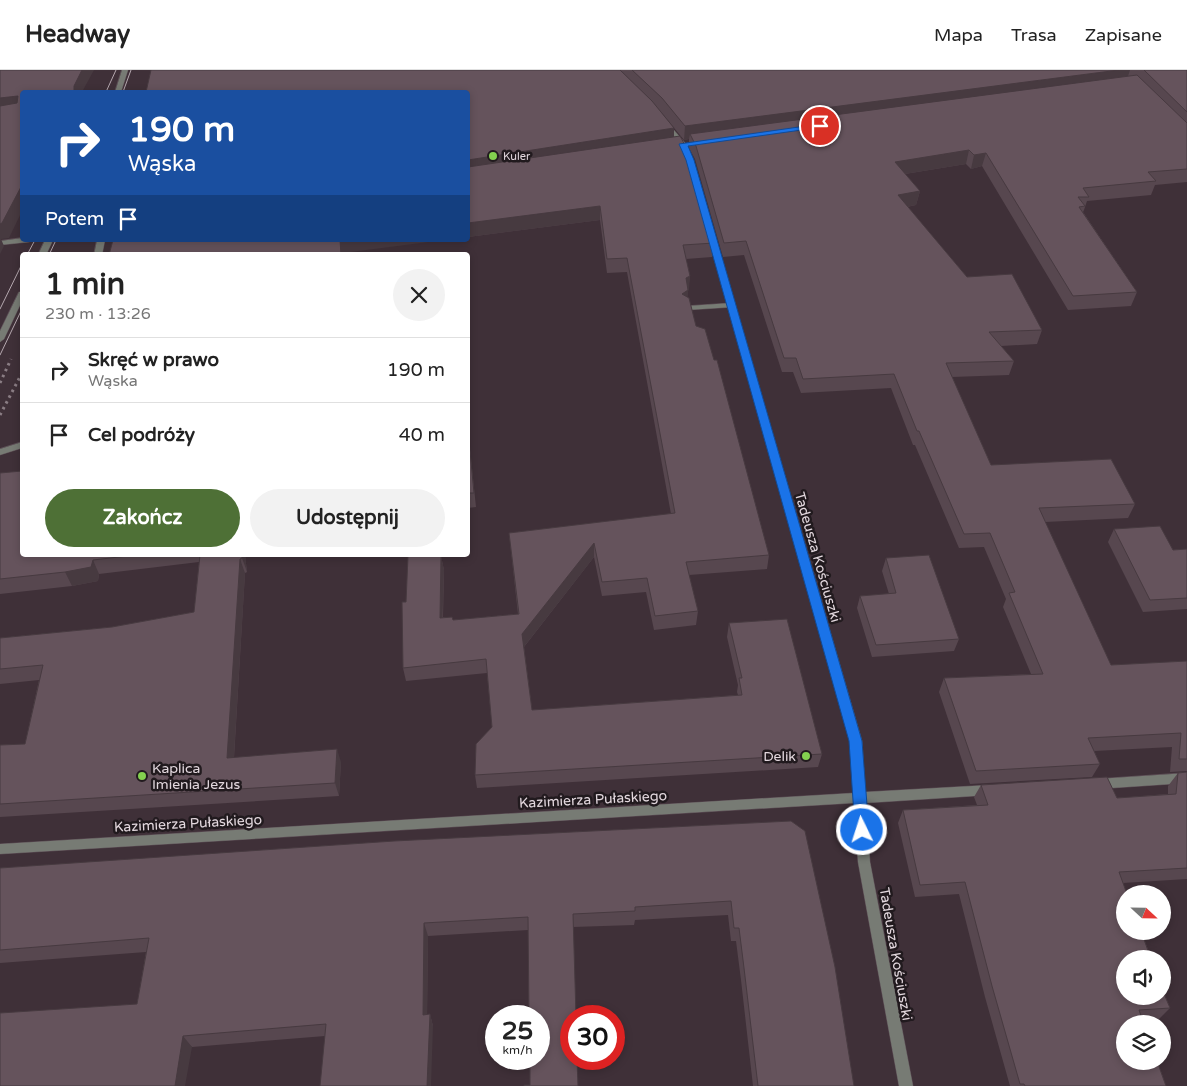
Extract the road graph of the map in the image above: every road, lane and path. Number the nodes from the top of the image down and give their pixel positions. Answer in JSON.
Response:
{"nodes":[{"id":1,"x":125,"y":70,"type":"edge"},
{"id":2,"x":119,"y":90,"type":"edge"},
{"id":3,"x":660,"y":117,"type":"edge"},
{"id":4,"x":693,"y":143,"type":"edge"},
{"id":5,"x":683,"y":144,"type":"junction"},
{"id":6,"x":674,"y":146,"type":"edge"},
{"id":7,"x":20,"y":241,"type":"edge"},
{"id":8,"x":0,"y":242,"type":"edge"},
{"id":9,"x":20,"y":298,"type":"edge"},
{"id":10,"x":731,"y":305,"type":"junction"},
{"id":11,"x":687,"y":308,"type":"edge"},
{"id":12,"x":0,"y":340,"type":"edge"},
{"id":13,"x":20,"y":377,"type":"edge"},
{"id":14,"x":0,"y":415,"type":"edge"},
{"id":15,"x":20,"y":446,"type":"edge"},
{"id":16,"x":0,"y":452,"type":"edge"},
{"id":17,"x":1187,"y":778,"type":"edge"},
{"id":18,"x":1082,"y":785,"type":"edge"},
{"id":19,"x":1005,"y":789,"type":"edge"},
{"id":20,"x":860,"y":799,"type":"junction"},
{"id":21,"x":0,"y":849,"type":"edge"},
{"id":22,"x":906,"y":1086,"type":"edge"}],
"edges":[{"from":1,"to":2,"type":"street"},
{"from":3,"to":5,"type":"street","name":"Tadeusza Kościuszki"},
{"from":4,"to":5,"type":"street"},
{"from":5,"to":6,"type":"street"},
{"from":5,"to":10,"type":"street","name":"Tadeusza Kościuszki"},
{"from":7,"to":8,"type":"street"},
{"from":9,"to":12,"type":"street"},
{"from":10,"to":11,"type":"street"},
{"from":10,"to":20,"type":"street","name":"Tadeusza Kościuszki"},
{"from":13,"to":14,"type":"path"},
{"from":15,"to":16,"type":"street"},
{"from":17,"to":18,"type":"street"},
{"from":19,"to":20,"type":"street","name":"Kazimierza Pułaskiego"},
{"from":20,"to":21,"type":"street","name":"Kazimierza Pułaskiego"},
{"from":20,"to":22,"type":"street","name":"Tadeusza Kościuszki"}]}
